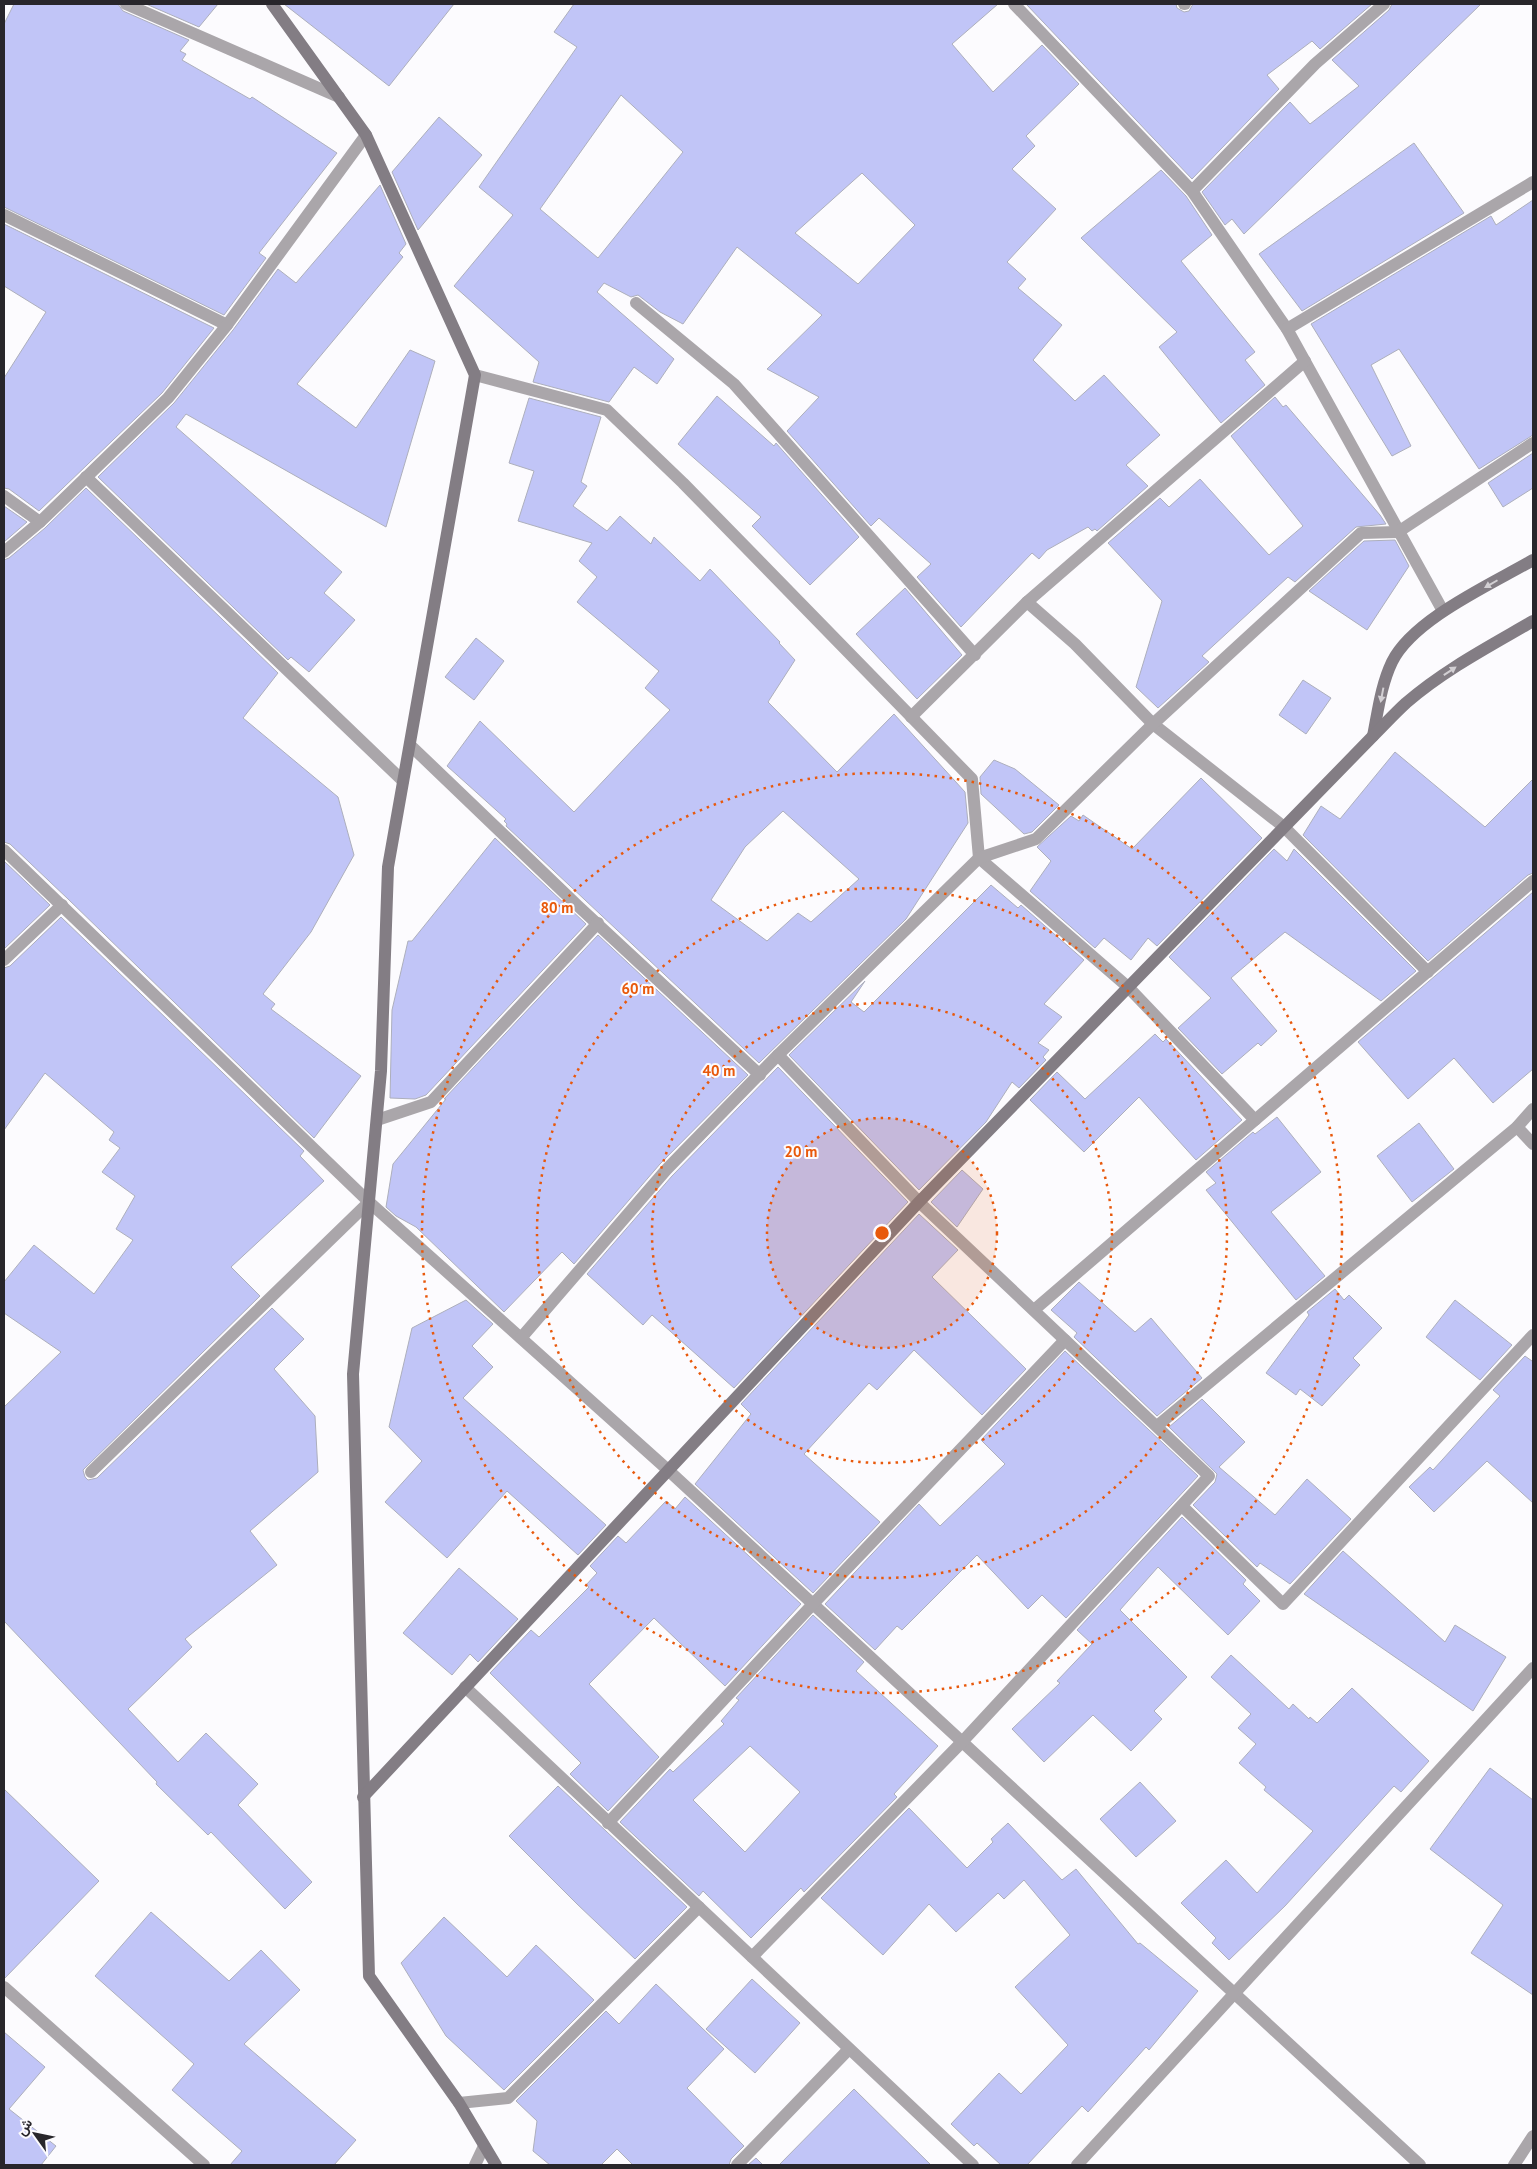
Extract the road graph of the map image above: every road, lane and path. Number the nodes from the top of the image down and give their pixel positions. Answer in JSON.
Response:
{"nodes":[{"id":1,"x":126,"y":4,"type":"edge"},
{"id":2,"x":272,"y":4,"type":"edge"},
{"id":3,"x":1014,"y":4,"type":"edge"},
{"id":4,"x":1384,"y":4,"type":"edge"},
{"id":5,"x":339,"y":97,"type":"junction"},
{"id":6,"x":366,"y":135,"type":"junction"},
{"id":7,"x":1533,"y":182,"type":"edge"},
{"id":8,"x":1192,"y":191,"type":"junction"},
{"id":9,"x":4,"y":215,"type":"edge"},
{"id":10,"x":636,"y":303,"type":"dead end"},
{"id":11,"x":227,"y":325,"type":"junction"},
{"id":12,"x":1287,"y":329,"type":"junction"},
{"id":13,"x":1305,"y":361,"type":"junction"},
{"id":14,"x":475,"y":374,"type":"junction"},
{"id":15,"x":1533,"y":444,"type":"edge"},
{"id":16,"x":86,"y":477,"type":"junction"},
{"id":17,"x":4,"y":496,"type":"edge"},
{"id":18,"x":40,"y":522,"type":"junction"},
{"id":19,"x":1398,"y":532,"type":"junction"},
{"id":20,"x":4,"y":552,"type":"edge"},
{"id":21,"x":1533,"y":560,"type":"edge"},
{"id":22,"x":1027,"y":602,"type":"junction"},
{"id":23,"x":1444,"y":611,"type":"junction"},
{"id":24,"x":1533,"y":621,"type":"edge"},
{"id":25,"x":975,"y":655,"type":"junction"},
{"id":26,"x":911,"y":717,"type":"junction"},
{"id":27,"x":1153,"y":724,"type":"junction"},
{"id":28,"x":1373,"y":736,"type":"junction"},
{"id":29,"x":410,"y":744,"type":"junction"},
{"id":30,"x":403,"y":781,"type":"junction"},
{"id":31,"x":1284,"y":827,"type":"junction"},
{"id":32,"x":4,"y":850,"type":"edge"},
{"id":33,"x":979,"y":858,"type":"junction"},
{"id":34,"x":1533,"y":881,"type":"edge"},
{"id":35,"x":62,"y":905,"type":"junction"},
{"id":36,"x":598,"y":922,"type":"junction"},
{"id":37,"x":4,"y":960,"type":"edge"},
{"id":38,"x":1428,"y":972,"type":"junction"},
{"id":39,"x":1128,"y":987,"type":"junction"},
{"id":40,"x":778,"y":1055,"type":"junction"},
{"id":41,"x":760,"y":1075,"type":"junction"},
{"id":42,"x":1533,"y":1109,"type":"edge"},
{"id":43,"x":377,"y":1120,"type":"junction"},
{"id":44,"x":1255,"y":1120,"type":"junction"},
{"id":45,"x":1517,"y":1127,"type":"junction"},
{"id":46,"x":1533,"y":1144,"type":"edge"},
{"id":47,"x":369,"y":1202,"type":"junction"},
{"id":48,"x":919,"y":1202,"type":"junction"},
{"id":49,"x":1034,"y":1310,"type":"junction"},
{"id":50,"x":1533,"y":1335,"type":"edge"},
{"id":51,"x":520,"y":1338,"type":"junction"},
{"id":52,"x":1065,"y":1340,"type":"junction"},
{"id":53,"x":1157,"y":1426,"type":"junction"},
{"id":54,"x":668,"y":1470,"type":"junction"},
{"id":55,"x":91,"y":1472,"type":"dead end"},
{"id":56,"x":1182,"y":1506,"type":"junction"},
{"id":57,"x":813,"y":1604,"type":"junction"},
{"id":58,"x":1533,"y":1668,"type":"edge"},
{"id":59,"x":465,"y":1688,"type":"junction"},
{"id":60,"x":962,"y":1742,"type":"junction"},
{"id":61,"x":364,"y":1797,"type":"junction"},
{"id":62,"x":608,"y":1822,"type":"junction"},
{"id":63,"x":699,"y":1907,"type":"junction"},
{"id":64,"x":752,"y":1957,"type":"junction"},
{"id":65,"x":4,"y":1987,"type":"edge"},
{"id":66,"x":1234,"y":1994,"type":"junction"},
{"id":67,"x":849,"y":2049,"type":"junction"},
{"id":68,"x":459,"y":2103,"type":"junction"},
{"id":69,"x":1533,"y":2136,"type":"edge"},
{"id":70,"x":484,"y":2146,"type":"junction"},
{"id":71,"x":204,"y":2165,"type":"edge"},
{"id":72,"x":474,"y":2165,"type":"edge"},
{"id":73,"x":496,"y":2165,"type":"edge"},
{"id":74,"x":737,"y":2165,"type":"edge"},
{"id":75,"x":973,"y":2165,"type":"edge"},
{"id":76,"x":1076,"y":2165,"type":"edge"},
{"id":77,"x":1420,"y":2165,"type":"edge"},
{"id":78,"x":1514,"y":2165,"type":"edge"}],
"edges":[{"from":1,"to":5,"type":"street"},
{"from":2,"to":5,"type":"street"},
{"from":3,"to":8,"type":"street"},
{"from":4,"to":8,"type":"street"},
{"from":5,"to":6,"type":"street"},
{"from":6,"to":11,"type":"street"},
{"from":6,"to":14,"type":"street"},
{"from":7,"to":12,"type":"street"},
{"from":8,"to":12,"type":"street"},
{"from":9,"to":11,"type":"street"},
{"from":10,"to":25,"type":"street"},
{"from":11,"to":16,"type":"street"},
{"from":12,"to":13,"type":"street"},
{"from":13,"to":19,"type":"street"},
{"from":13,"to":22,"type":"street"},
{"from":14,"to":26,"type":"street"},
{"from":14,"to":29,"type":"street"},
{"from":15,"to":19,"type":"street"},
{"from":16,"to":18,"type":"street"},
{"from":16,"to":30,"type":"street"},
{"from":17,"to":18,"type":"street"},
{"from":18,"to":20,"type":"street"},
{"from":19,"to":23,"type":"street"},
{"from":19,"to":27,"type":"street"},
{"from":21,"to":23,"type":"street","one_way":true},
{"from":22,"to":25,"type":"street"},
{"from":22,"to":27,"type":"street"},
{"from":23,"to":28,"type":"street","one_way":true},
{"from":28,"to":24,"type":"street","one_way":true},
{"from":25,"to":26,"type":"street"},
{"from":26,"to":33,"type":"street"},
{"from":27,"to":31,"type":"street"},
{"from":27,"to":33,"type":"street"},
{"from":28,"to":31,"type":"street"},
{"from":29,"to":30,"type":"street"},
{"from":29,"to":36,"type":"street"},
{"from":30,"to":43,"type":"street"},
{"from":31,"to":38,"type":"street"},
{"from":31,"to":39,"type":"street"},
{"from":32,"to":35,"type":"street"},
{"from":33,"to":39,"type":"street"},
{"from":33,"to":40,"type":"street"},
{"from":34,"to":38,"type":"street"},
{"from":35,"to":37,"type":"street"},
{"from":35,"to":47,"type":"street"},
{"from":36,"to":41,"type":"street"},
{"from":36,"to":43,"type":"street"},
{"from":38,"to":44,"type":"street"},
{"from":39,"to":44,"type":"street"},
{"from":39,"to":48,"type":"street"},
{"from":40,"to":41,"type":"street"},
{"from":40,"to":48,"type":"street"},
{"from":41,"to":51,"type":"street"},
{"from":42,"to":45,"type":"street"},
{"from":43,"to":47,"type":"street"},
{"from":44,"to":49,"type":"street"},
{"from":45,"to":46,"type":"street"},
{"from":45,"to":53,"type":"street"},
{"from":47,"to":51,"type":"street"},
{"from":47,"to":55,"type":"street"},
{"from":47,"to":61,"type":"street"},
{"from":48,"to":49,"type":"street"},
{"from":48,"to":54,"type":"street"},
{"from":49,"to":52,"type":"street"},
{"from":50,"to":56,"type":"street"},
{"from":51,"to":54,"type":"street"},
{"from":52,"to":53,"type":"street"},
{"from":52,"to":57,"type":"street"},
{"from":53,"to":56,"type":"street"},
{"from":54,"to":57,"type":"street"},
{"from":54,"to":59,"type":"street"},
{"from":56,"to":60,"type":"street"},
{"from":57,"to":60,"type":"street"},
{"from":57,"to":62,"type":"street"},
{"from":58,"to":66,"type":"street"},
{"from":59,"to":61,"type":"street"},
{"from":59,"to":62,"type":"street"},
{"from":60,"to":64,"type":"street"},
{"from":60,"to":66,"type":"street"},
{"from":61,"to":68,"type":"street"},
{"from":62,"to":63,"type":"street"},
{"from":63,"to":64,"type":"street"},
{"from":63,"to":68,"type":"street"},
{"from":64,"to":67,"type":"street"},
{"from":65,"to":71,"type":"street"},
{"from":66,"to":76,"type":"street"},
{"from":66,"to":77,"type":"street"},
{"from":67,"to":74,"type":"street"},
{"from":67,"to":75,"type":"street"},
{"from":68,"to":70,"type":"street"},
{"from":69,"to":78,"type":"street"},
{"from":70,"to":72,"type":"street"},
{"from":70,"to":73,"type":"street"}]}
